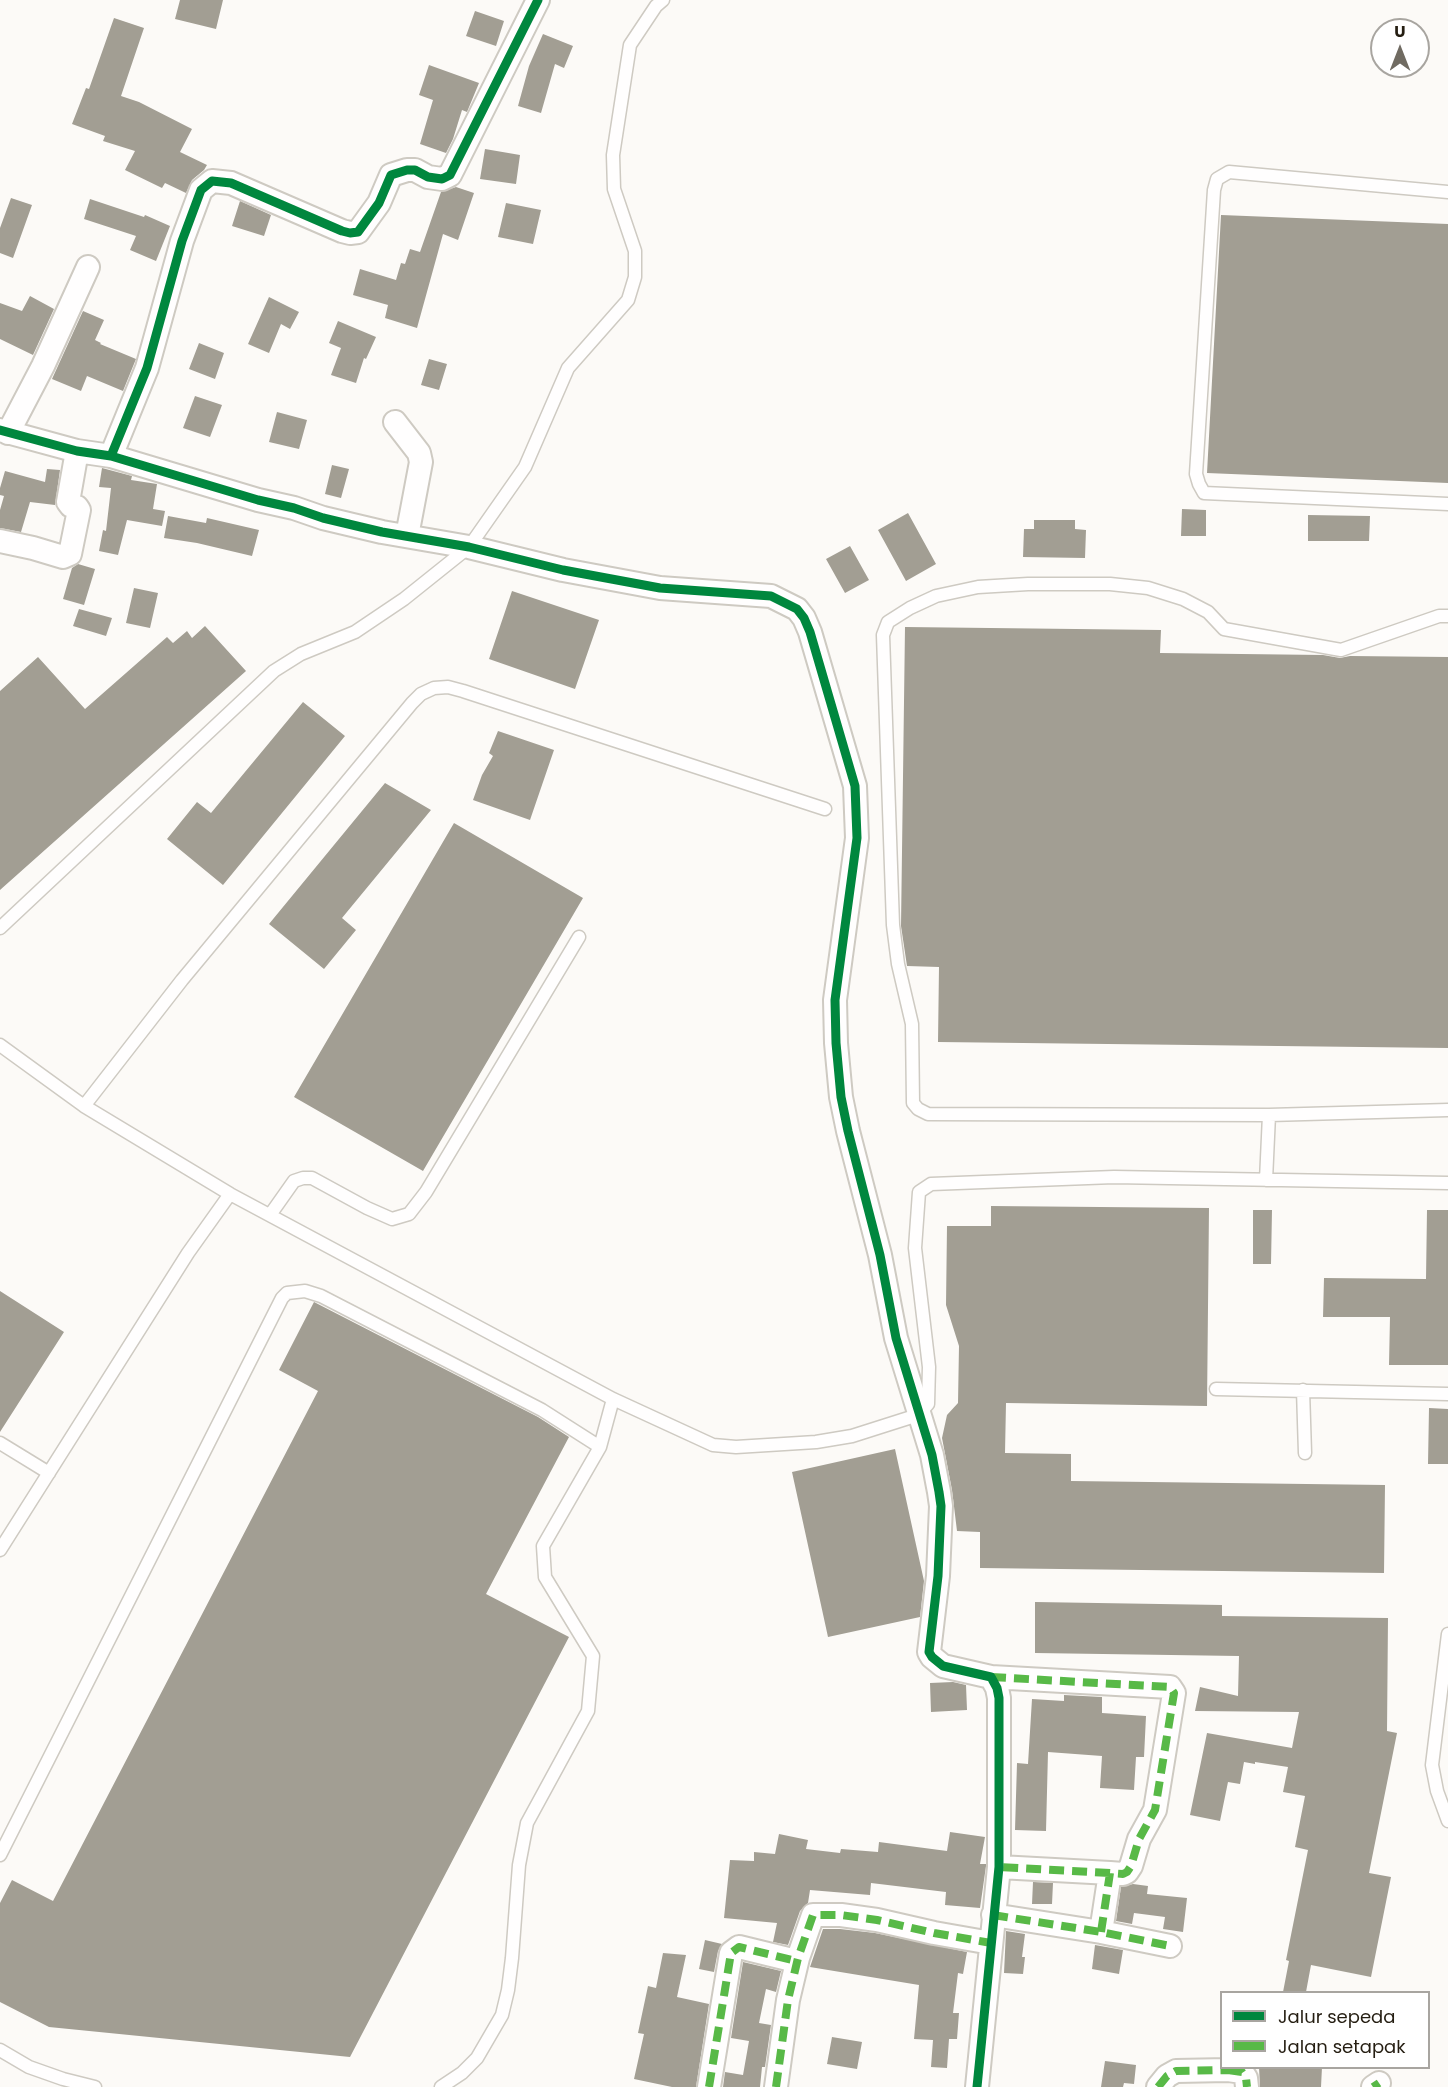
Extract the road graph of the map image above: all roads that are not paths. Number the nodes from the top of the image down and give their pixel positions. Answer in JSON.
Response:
{"nodes":[{"id":1,"x":538,"y":0,"type":"edge"},
{"id":2,"x":663,"y":0,"type":"edge"},
{"id":3,"x":1448,"y":192,"type":"edge"},
{"id":4,"x":88,"y":267,"type":"dead end"},
{"id":5,"x":394,"y":422,"type":"dead end"},
{"id":6,"x":4,"y":432,"type":"edge"},
{"id":7,"x":77,"y":451,"type":"junction"},
{"id":8,"x":111,"y":456,"type":"junction"},
{"id":9,"x":1448,"y":504,"type":"edge"},
{"id":10,"x":407,"y":536,"type":"junction"},
{"id":11,"x":0,"y":541,"type":"edge"},
{"id":12,"x":469,"y":547,"type":"junction"},
{"id":13,"x":1448,"y":616,"type":"edge"},
{"id":14,"x":825,"y":808,"type":"dead end"},
{"id":15,"x":0,"y":928,"type":"edge"},
{"id":16,"x":579,"y":937,"type":"dead end"},
{"id":17,"x":0,"y":1045,"type":"edge"},
{"id":18,"x":84,"y":1106,"type":"junction"},
{"id":19,"x":1448,"y":1110,"type":"edge"},
{"id":20,"x":1269,"y":1115,"type":"junction"},
{"id":21,"x":1266,"y":1180,"type":"junction"},
{"id":22,"x":1448,"y":1183,"type":"edge"},
{"id":23,"x":230,"y":1194,"type":"junction"},
{"id":24,"x":270,"y":1215,"type":"junction"},
{"id":25,"x":1216,"y":1389,"type":"dead end"},
{"id":26,"x":1303,"y":1390,"type":"junction"},
{"id":27,"x":1448,"y":1394,"type":"edge"},
{"id":28,"x":613,"y":1399,"type":"junction"},
{"id":29,"x":918,"y":1415,"type":"junction"},
{"id":30,"x":0,"y":1443,"type":"edge"},
{"id":31,"x":600,"y":1447,"type":"junction"},
{"id":32,"x":1305,"y":1454,"type":"dead end"},
{"id":33,"x":49,"y":1473,"type":"junction"},
{"id":34,"x":0,"y":1550,"type":"edge"},
{"id":35,"x":1448,"y":1634,"type":"edge"},
{"id":36,"x":991,"y":1677,"type":"junction"},
{"id":37,"x":1448,"y":1821,"type":"edge"},
{"id":38,"x":0,"y":1856,"type":"edge"},
{"id":39,"x":999,"y":1867,"type":"junction"},
{"id":40,"x":1110,"y":1874,"type":"junction"},
{"id":41,"x":993,"y":1916,"type":"junction"},
{"id":42,"x":1101,"y":1932,"type":"junction"},
{"id":43,"x":991,"y":1943,"type":"junction"},
{"id":44,"x":1170,"y":1946,"type":"dead end"},
{"id":45,"x":798,"y":1958,"type":"junction"},
{"id":46,"x":0,"y":2050,"type":"edge"},
{"id":47,"x":1229,"y":2069,"type":"edge"},
{"id":48,"x":96,"y":2087,"type":"edge"},
{"id":49,"x":441,"y":2087,"type":"edge"},
{"id":50,"x":709,"y":2087,"type":"edge"},
{"id":51,"x":776,"y":2087,"type":"edge"},
{"id":52,"x":977,"y":2087,"type":"edge"},
{"id":53,"x":1158,"y":2087,"type":"edge"},
{"id":54,"x":1247,"y":2087,"type":"edge"}],
"edges":[{"from":1,"to":8,"type":"street"},
{"from":2,"to":12,"type":"lane"},
{"from":3,"to":9,"type":"lane"},
{"from":4,"to":6,"type":"street"},
{"from":5,"to":10,"type":"street"},
{"from":6,"to":7,"type":"street"},
{"from":7,"to":8,"type":"street"},
{"from":7,"to":11,"type":"street"},
{"from":8,"to":10,"type":"street"},
{"from":10,"to":12,"type":"street"},
{"from":12,"to":15,"type":"lane"},
{"from":12,"to":29,"type":"street"},
{"from":13,"to":20,"type":"lane"},
{"from":14,"to":18,"type":"lane"},
{"from":16,"to":24,"type":"lane"},
{"from":17,"to":18,"type":"lane"},
{"from":18,"to":23,"type":"lane"},
{"from":19,"to":20,"type":"lane"},
{"from":20,"to":21,"type":"lane"},
{"from":21,"to":22,"type":"lane"},
{"from":21,"to":29,"type":"lane"},
{"from":23,"to":24,"type":"lane"},
{"from":23,"to":33,"type":"lane"},
{"from":24,"to":28,"type":"lane"},
{"from":25,"to":26,"type":"lane"},
{"from":26,"to":27,"type":"lane"},
{"from":26,"to":32,"type":"lane"},
{"from":28,"to":29,"type":"lane"},
{"from":28,"to":31,"type":"lane"},
{"from":29,"to":36,"type":"street"},
{"from":30,"to":33,"type":"lane"},
{"from":31,"to":38,"type":"lane"},
{"from":31,"to":49,"type":"lane"},
{"from":33,"to":34,"type":"lane"},
{"from":35,"to":37,"type":"lane"},
{"from":36,"to":39,"type":"street"},
{"from":36,"to":40,"type":"street"},
{"from":39,"to":40,"type":"street"},
{"from":39,"to":41,"type":"street"},
{"from":40,"to":42,"type":"street"},
{"from":41,"to":42,"type":"street"},
{"from":41,"to":43,"type":"street"},
{"from":42,"to":44,"type":"street"},
{"from":43,"to":45,"type":"street"},
{"from":43,"to":52,"type":"street"},
{"from":45,"to":50,"type":"street"},
{"from":45,"to":51,"type":"street"},
{"from":46,"to":48,"type":"lane"},
{"from":47,"to":53,"type":"street"},
{"from":47,"to":54,"type":"street"}]}
